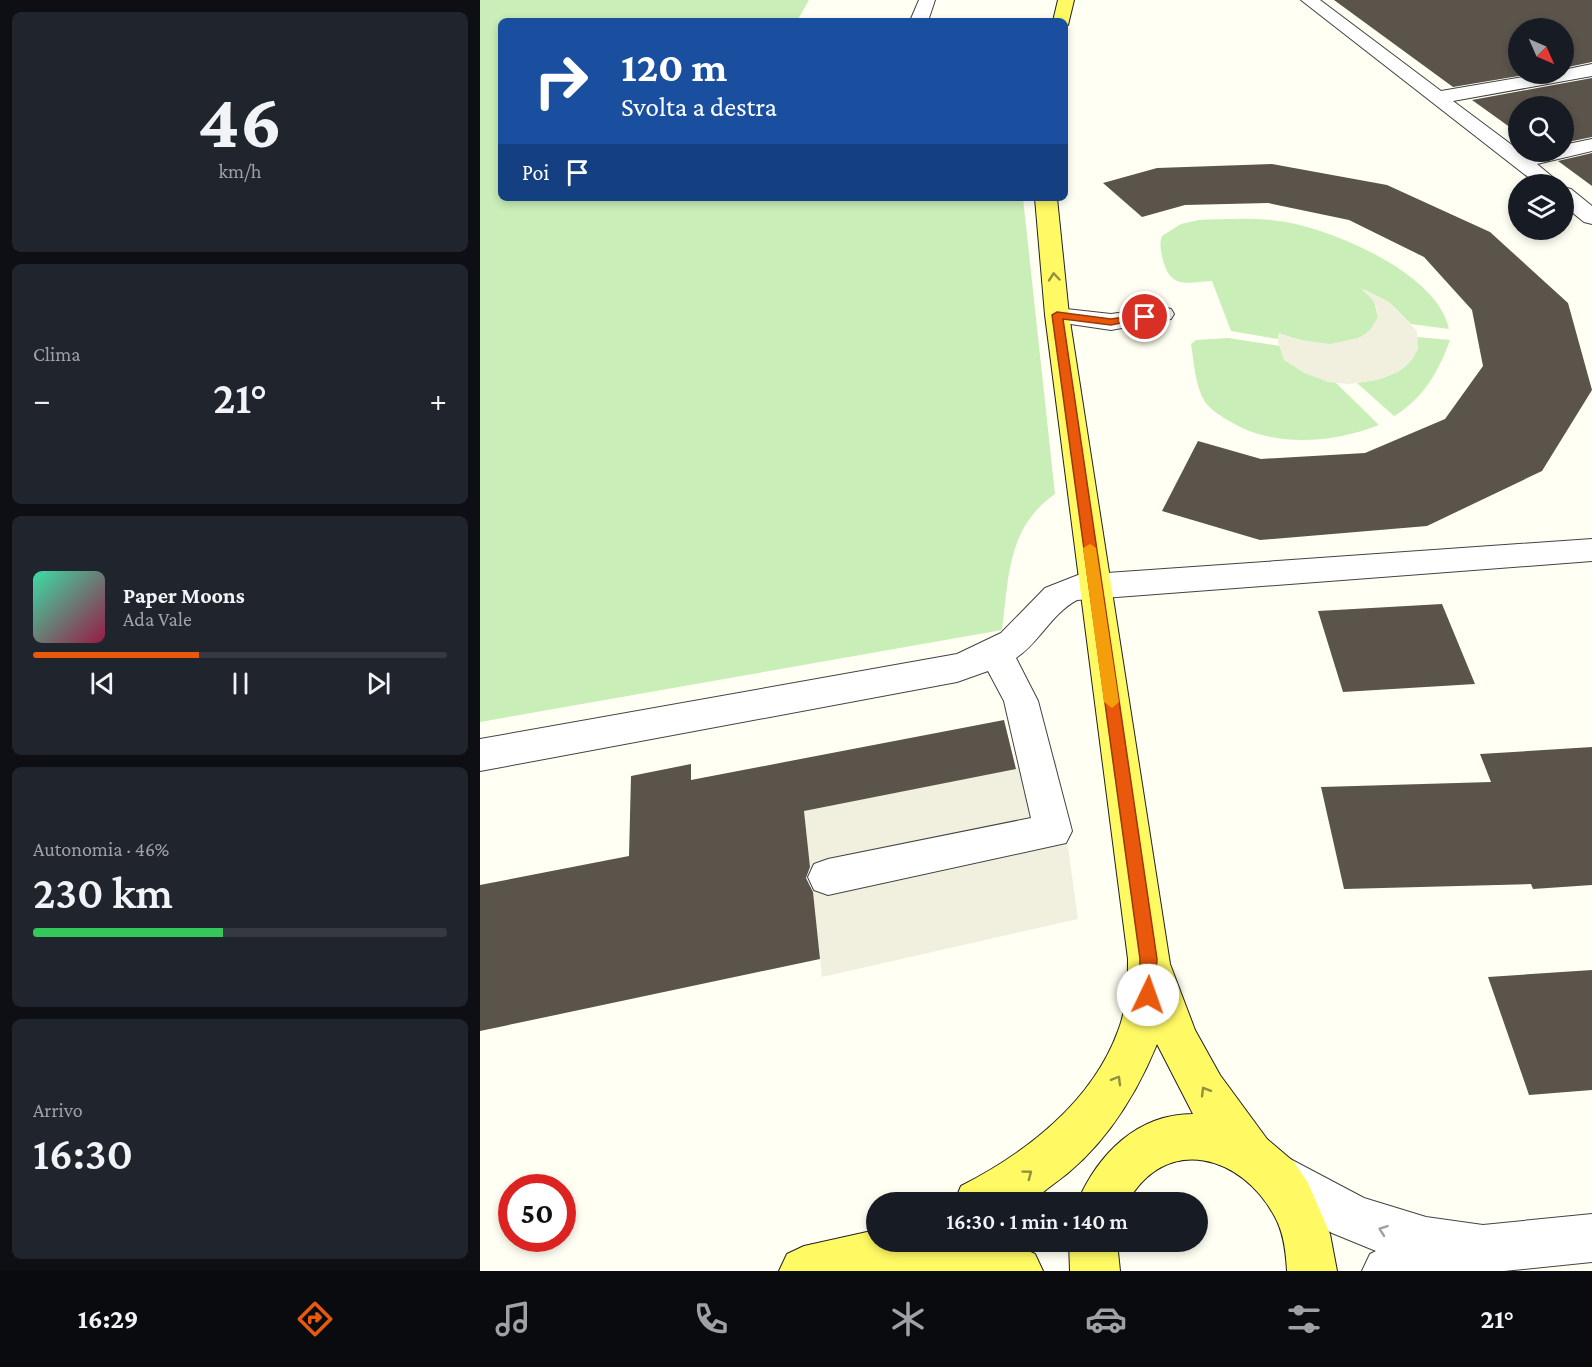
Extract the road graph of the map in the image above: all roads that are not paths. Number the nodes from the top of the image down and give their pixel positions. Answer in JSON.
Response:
{"nodes":[{"id":1,"x":927,"y":0,"type":"edge"},
{"id":2,"x":1066,"y":0,"type":"edge"},
{"id":3,"x":1309,"y":0,"type":"edge"},
{"id":4,"x":920,"y":18,"type":"edge"},
{"id":5,"x":1063,"y":18,"type":"edge"},
{"id":6,"x":1592,"y":70,"type":"edge"},
{"id":7,"x":1437,"y":98,"type":"junction"},
{"id":8,"x":1592,"y":145,"type":"edge"},
{"id":9,"x":1574,"y":149,"type":"edge"},
{"id":10,"x":1508,"y":153,"type":"edge"},
{"id":11,"x":1520,"y":162,"type":"edge"},
{"id":12,"x":1537,"y":174,"type":"edge"},
{"id":13,"x":1046,"y":201,"type":"edge"},
{"id":14,"x":1574,"y":203,"type":"edge"},
{"id":15,"x":1592,"y":217,"type":"edge"},
{"id":16,"x":1592,"y":550,"type":"edge"},
{"id":17,"x":1095,"y":585,"type":"junction"},
{"id":18,"x":995,"y":653,"type":"junction"},
{"id":19,"x":480,"y":755,"type":"edge"},
{"id":20,"x":828,"y":877,"type":"dead end"},
{"id":21,"x":1149,"y":959,"type":"junction"},
{"id":22,"x":1259,"y":1161,"type":"junction"},
{"id":23,"x":998,"y":1192,"type":"edge"},
{"id":24,"x":1108,"y":1192,"type":"edge"},
{"id":25,"x":1592,"y":1238,"type":"edge"},
{"id":26,"x":1481,"y":1248,"type":"junction"},
{"id":27,"x":869,"y":1252,"type":"edge"},
{"id":28,"x":965,"y":1252,"type":"edge"},
{"id":29,"x":1094,"y":1252,"type":"edge"},
{"id":30,"x":804,"y":1271,"type":"edge"},
{"id":31,"x":1018,"y":1271,"type":"edge"},
{"id":32,"x":1095,"y":1271,"type":"edge"},
{"id":33,"x":1312,"y":1271,"type":"edge"},
{"id":34,"x":1387,"y":1271,"type":"edge"}],
"edges":[{"from":1,"to":4,"type":"street"},
{"from":2,"to":5,"type":"main road"},
{"from":3,"to":7,"type":"street"},
{"from":6,"to":7,"type":"street"},
{"from":7,"to":10,"type":"street"},
{"from":8,"to":9,"type":"street"},
{"from":11,"to":12,"type":"street"},
{"from":17,"to":13,"type":"main road","one_way":true},
{"from":14,"to":15,"type":"street"},
{"from":16,"to":17,"type":"street"},
{"from":17,"to":18,"type":"street"},
{"from":17,"to":21,"type":"main road"},
{"from":18,"to":19,"type":"street"},
{"from":18,"to":20,"type":"street"},
{"from":22,"to":21,"type":"main road","one_way":true},
{"from":23,"to":21,"type":"main road","one_way":true},
{"from":22,"to":24,"type":"main road"},
{"from":26,"to":22,"type":"street","one_way":true},
{"from":22,"to":33,"type":"main road"},
{"from":25,"to":26,"type":"street"},
{"from":26,"to":34,"type":"street"},
{"from":27,"to":30,"type":"main road"},
{"from":28,"to":31,"type":"main road"},
{"from":29,"to":32,"type":"main road"}]}
